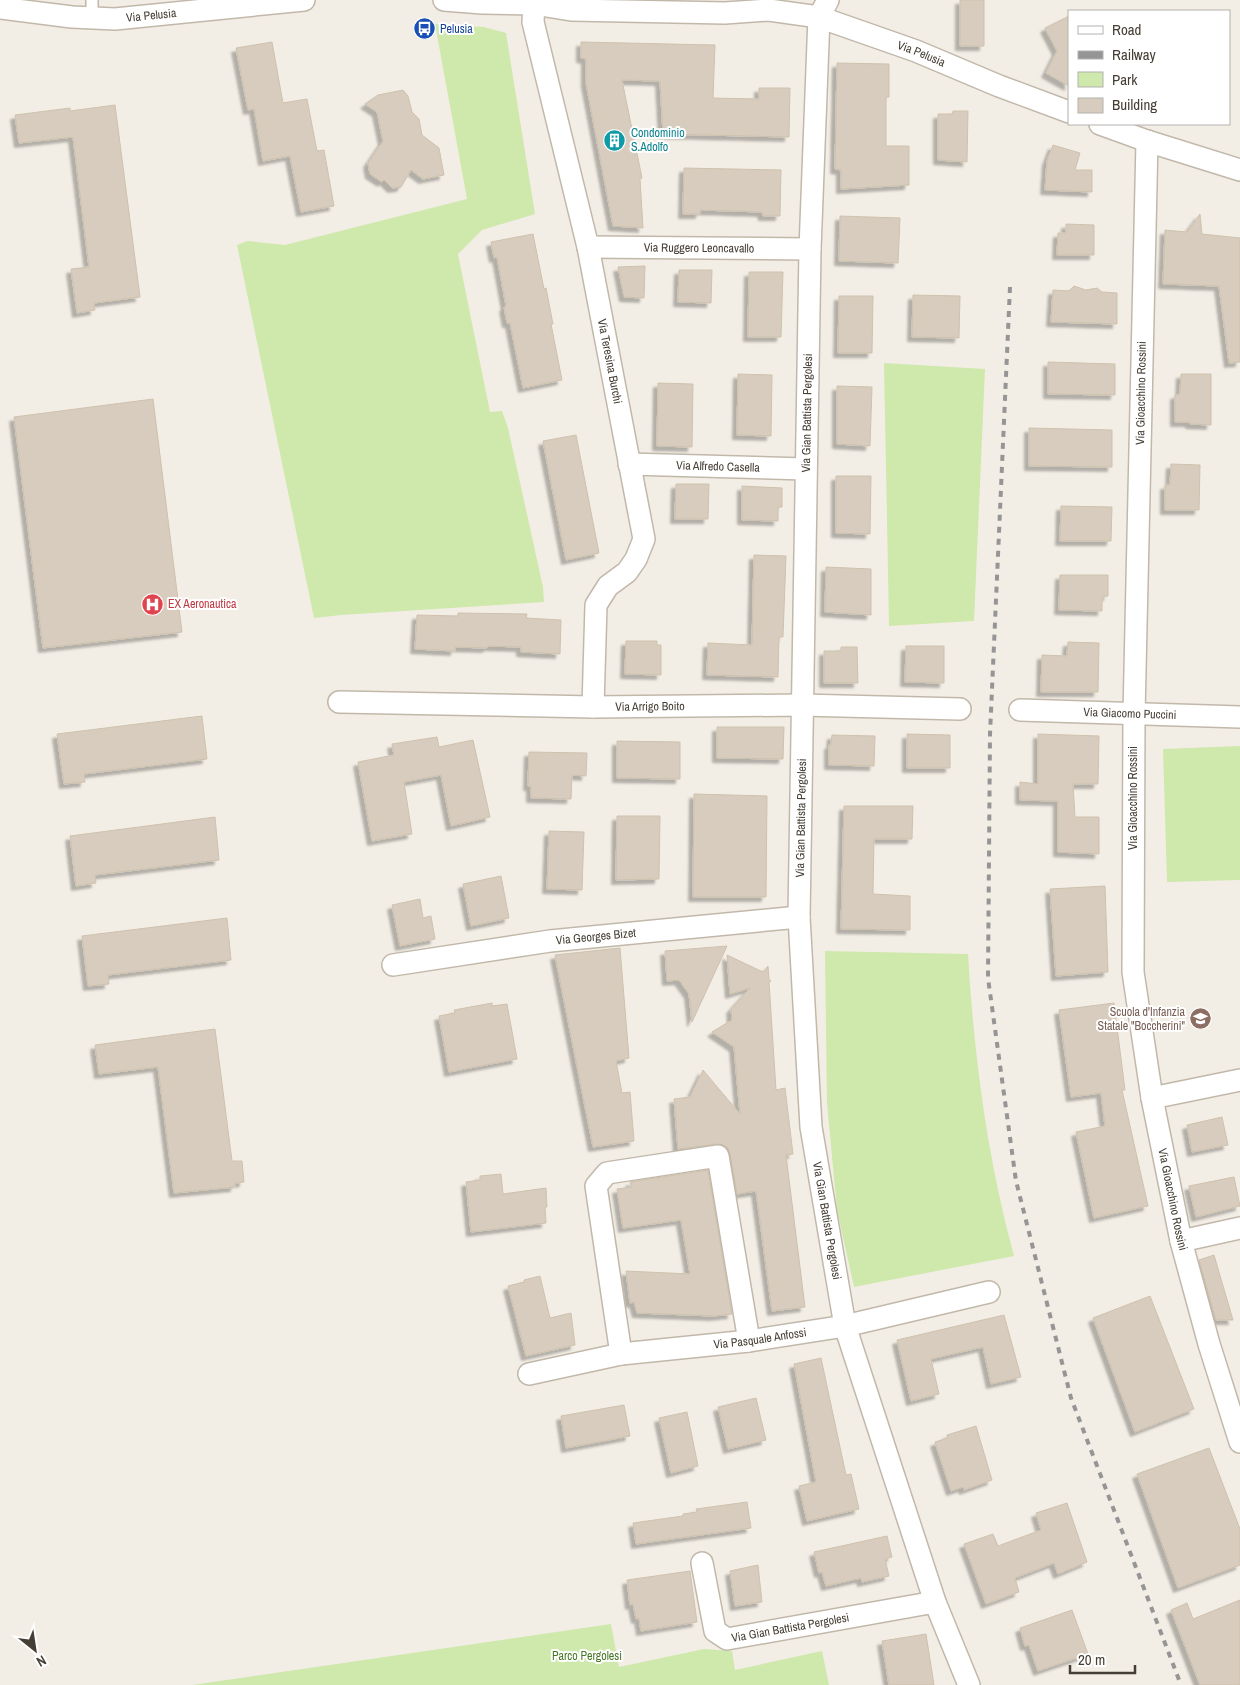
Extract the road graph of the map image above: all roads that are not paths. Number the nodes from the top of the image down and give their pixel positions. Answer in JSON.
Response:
{"nodes":[{"id":1,"x":304,"y":0,"type":"edge"},
{"id":2,"x":444,"y":0,"type":"edge"},
{"id":3,"x":533,"y":2,"type":"edge"},
{"id":4,"x":763,"y":5,"type":"edge"},
{"id":5,"x":0,"y":8,"type":"edge"},
{"id":6,"x":824,"y":8,"type":"edge"},
{"id":7,"x":92,"y":9,"type":"edge"},
{"id":8,"x":1068,"y":112,"type":"edge"},
{"id":9,"x":1103,"y":125,"type":"edge"},
{"id":10,"x":1147,"y":141,"type":"junction"},
{"id":11,"x":1240,"y":170,"type":"edge"},
{"id":12,"x":588,"y":247,"type":"junction"},
{"id":13,"x":810,"y":249,"type":"junction"},
{"id":14,"x":629,"y":464,"type":"junction"},
{"id":15,"x":806,"y":469,"type":"junction"},
{"id":16,"x":339,"y":702,"type":"dead end"},
{"id":17,"x":802,"y":705,"type":"junction"},
{"id":18,"x":593,"y":707,"type":"junction"},
{"id":19,"x":960,"y":710,"type":"dead end"},
{"id":20,"x":1020,"y":710,"type":"dead end"},
{"id":21,"x":1134,"y":714,"type":"junction"},
{"id":22,"x":1240,"y":717,"type":"edge"},
{"id":23,"x":799,"y":917,"type":"junction"},
{"id":24,"x":393,"y":965,"type":"dead end"},
{"id":25,"x":1240,"y":1080,"type":"edge"},
{"id":26,"x":1152,"y":1098,"type":"junction"},
{"id":27,"x":1240,"y":1228,"type":"edge"},
{"id":28,"x":1181,"y":1241,"type":"junction"},
{"id":29,"x":989,"y":1292,"type":"dead end"},
{"id":30,"x":845,"y":1326,"type":"junction"},
{"id":31,"x":749,"y":1340,"type":"junction"},
{"id":32,"x":621,"y":1354,"type":"junction"},
{"id":33,"x":529,"y":1374,"type":"dead end"},
{"id":34,"x":1240,"y":1442,"type":"edge"},
{"id":35,"x":702,"y":1563,"type":"dead end"},
{"id":36,"x":935,"y":1602,"type":"junction"},
{"id":37,"x":969,"y":1685,"type":"edge"}],
"edges":[{"from":1,"to":7,"type":"street","name":"Via Pelusia"},
{"from":2,"to":3,"type":"street","name":"Via Pelusia"},
{"from":3,"to":4,"type":"street","name":"Via Pelusia"},
{"from":3,"to":12,"type":"street","name":"Via Teresina Burchi"},
{"from":4,"to":6,"type":"street","name":"Via Pelusia"},
{"from":5,"to":7,"type":"street","name":"Via Pelusia"},
{"from":6,"to":8,"type":"street","name":"Via Pelusia"},
{"from":6,"to":13,"type":"street","name":"Via Gian Battista Pergolesi"},
{"from":9,"to":10,"type":"street"},
{"from":10,"to":11,"type":"street"},
{"from":10,"to":21,"type":"street","name":"Via Gioacchino Rossini"},
{"from":12,"to":13,"type":"street","name":"Via Ruggero Leoncavallo"},
{"from":12,"to":14,"type":"street","name":"Via Teresina Burchi"},
{"from":13,"to":15,"type":"street","name":"Via Gian Battista Pergolesi"},
{"from":14,"to":15,"type":"street","name":"Via Alfredo Casella"},
{"from":14,"to":18,"type":"street","name":"Via Teresina Burchi"},
{"from":15,"to":17,"type":"street","name":"Via Gian Battista Pergolesi"},
{"from":16,"to":18,"type":"street","name":"Via Arrigo Boito"},
{"from":17,"to":18,"type":"street","name":"Via Arrigo Boito"},
{"from":17,"to":19,"type":"street","name":"Via Arrigo Boito"},
{"from":17,"to":23,"type":"street","name":"Via Gian Battista Pergolesi"},
{"from":20,"to":21,"type":"street","name":"Via Giacomo Puccini"},
{"from":21,"to":22,"type":"street","name":"Via Giacomo Puccini"},
{"from":21,"to":26,"type":"street","name":"Via Gioacchino Rossini"},
{"from":23,"to":24,"type":"street","name":"Via Georges Bizet"},
{"from":23,"to":30,"type":"street","name":"Via Gian Battista Pergolesi"},
{"from":25,"to":26,"type":"street"},
{"from":26,"to":28,"type":"street","name":"Via Gioacchino Rossini"},
{"from":27,"to":28,"type":"street"},
{"from":28,"to":34,"type":"street","name":"Via Gioacchino Rossini"},
{"from":29,"to":30,"type":"street","name":"Via Pasquale Anfossi"},
{"from":30,"to":31,"type":"street","name":"Via Pasquale Anfossi"},
{"from":30,"to":36,"type":"street","name":"Via Gian Battista Pergolesi"},
{"from":31,"to":32,"type":"street","name":"Via Pasquale Anfossi"},
{"from":31,"to":32,"type":"street"},
{"from":32,"to":33,"type":"street","name":"Via Pasquale Anfossi"},
{"from":35,"to":36,"type":"street","name":"Via Gian Battista Pergolesi"},
{"from":36,"to":37,"type":"street","name":"Via Gian Battista Pergolesi"}]}
